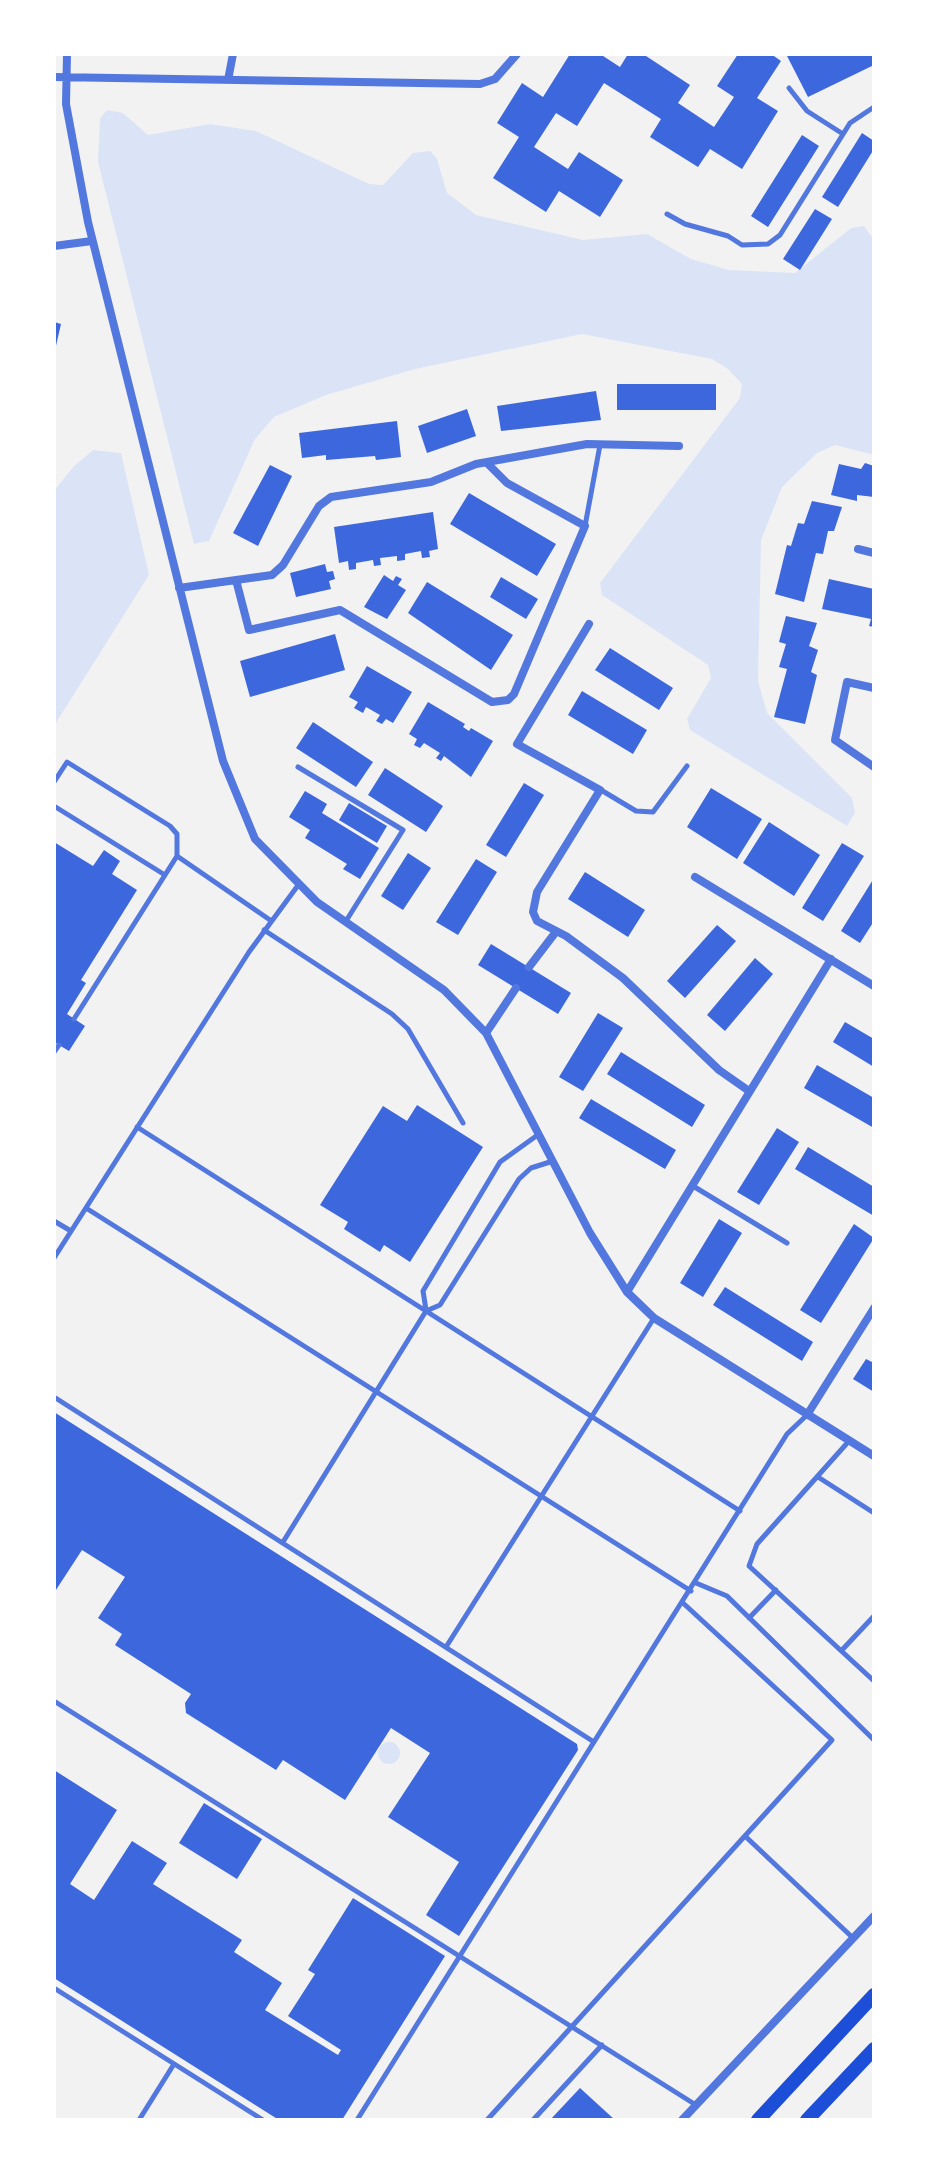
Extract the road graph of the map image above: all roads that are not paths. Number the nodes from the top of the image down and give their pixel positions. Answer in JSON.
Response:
{"nodes":[{"id":1,"x":67,"y":54,"type":"edge"},
{"id":2,"x":233,"y":54,"type":"edge"},
{"id":3,"x":517,"y":54,"type":"edge"},
{"id":4,"x":54,"y":77,"type":"edge"},
{"id":5,"x":65,"y":77,"type":"junction"},
{"id":6,"x":228,"y":80,"type":"junction"},
{"id":7,"x":789,"y":88,"type":"dead end"},
{"id":8,"x":874,"y":107,"type":"edge"},
{"id":9,"x":843,"y":134,"type":"junction"},
{"id":10,"x":667,"y":214,"type":"dead end"},
{"id":11,"x":92,"y":241,"type":"junction"},
{"id":12,"x":54,"y":246,"type":"edge"},
{"id":13,"x":601,"y":444,"type":"junction"},
{"id":14,"x":679,"y":446,"type":"dead end"},
{"id":15,"x":487,"y":463,"type":"junction"},
{"id":16,"x":585,"y":526,"type":"junction"},
{"id":17,"x":858,"y":549,"type":"dead end"},
{"id":18,"x":874,"y":553,"type":"edge"},
{"id":19,"x":236,"y":580,"type":"junction"},
{"id":20,"x":179,"y":588,"type":"junction"},
{"id":21,"x":589,"y":624,"type":"dead end"},
{"id":22,"x":874,"y":688,"type":"edge"},
{"id":23,"x":687,"y":766,"type":"dead end"},
{"id":24,"x":298,"y":767,"type":"dead end"},
{"id":25,"x":874,"y":767,"type":"edge"},
{"id":26,"x":54,"y":782,"type":"edge"},
{"id":27,"x":600,"y":790,"type":"junction"},
{"id":28,"x":54,"y":806,"type":"edge"},
{"id":29,"x":177,"y":856,"type":"junction"},
{"id":30,"x":165,"y":875,"type":"junction"},
{"id":31,"x":695,"y":877,"type":"dead end"},
{"id":32,"x":299,"y":884,"type":"junction"},
{"id":33,"x":270,"y":920,"type":"junction"},
{"id":34,"x":345,"y":922,"type":"junction"},
{"id":35,"x":264,"y":930,"type":"junction"},
{"id":36,"x":555,"y":933,"type":"junction"},
{"id":37,"x":831,"y":959,"type":"junction"},
{"id":38,"x":529,"y":967,"type":"dead end"},
{"id":39,"x":874,"y":986,"type":"edge"},
{"id":40,"x":516,"y":988,"type":"dead end"},
{"id":41,"x":74,"y":1019,"type":"dead end"},
{"id":42,"x":486,"y":1033,"type":"junction"},
{"id":43,"x":59,"y":1045,"type":"dead end"},
{"id":44,"x":54,"y":1052,"type":"edge"},
{"id":45,"x":749,"y":1091,"type":"junction"},
{"id":46,"x":463,"y":1123,"type":"dead end"},
{"id":47,"x":137,"y":1127,"type":"junction"},
{"id":48,"x":540,"y":1134,"type":"junction"},
{"id":49,"x":553,"y":1161,"type":"junction"},
{"id":50,"x":692,"y":1185,"type":"junction"},
{"id":51,"x":86,"y":1208,"type":"junction"},
{"id":52,"x":54,"y":1221,"type":"edge"},
{"id":53,"x":71,"y":1231,"type":"junction"},
{"id":54,"x":787,"y":1243,"type":"dead end"},
{"id":55,"x":54,"y":1258,"type":"edge"},
{"id":56,"x":627,"y":1292,"type":"junction"},
{"id":57,"x":874,"y":1308,"type":"edge"},
{"id":58,"x":426,"y":1311,"type":"junction"},
{"id":59,"x":654,"y":1318,"type":"junction"},
{"id":60,"x":376,"y":1391,"type":"junction"},
{"id":61,"x":54,"y":1397,"type":"edge"},
{"id":62,"x":807,"y":1415,"type":"junction"},
{"id":63,"x":591,"y":1416,"type":"junction"},
{"id":64,"x":849,"y":1441,"type":"junction"},
{"id":65,"x":874,"y":1456,"type":"edge"},
{"id":66,"x":818,"y":1476,"type":"junction"},
{"id":67,"x":541,"y":1496,"type":"junction"},
{"id":68,"x":740,"y":1511,"type":"junction"},
{"id":69,"x":874,"y":1513,"type":"edge"},
{"id":70,"x":283,"y":1542,"type":"junction"},
{"id":71,"x":696,"y":1583,"type":"junction"},
{"id":72,"x":776,"y":1590,"type":"junction"},
{"id":73,"x":691,"y":1591,"type":"junction"},
{"id":74,"x":683,"y":1602,"type":"junction"},
{"id":75,"x":874,"y":1616,"type":"edge"},
{"id":76,"x":749,"y":1618,"type":"junction"},
{"id":77,"x":446,"y":1647,"type":"junction"},
{"id":78,"x":842,"y":1650,"type":"junction"},
{"id":79,"x":874,"y":1681,"type":"edge"},
{"id":80,"x":54,"y":1701,"type":"edge"},
{"id":81,"x":874,"y":1740,"type":"edge"},
{"id":82,"x":594,"y":1742,"type":"junction"},
{"id":83,"x":745,"y":1836,"type":"junction"},
{"id":84,"x":874,"y":1916,"type":"edge"},
{"id":85,"x":853,"y":1938,"type":"junction"},
{"id":86,"x":460,"y":1956,"type":"junction"},
{"id":87,"x":54,"y":1988,"type":"edge"},
{"id":88,"x":874,"y":1995,"type":"edge"},
{"id":89,"x":572,"y":2027,"type":"junction"},
{"id":90,"x":602,"y":2045,"type":"junction"},
{"id":91,"x":874,"y":2049,"type":"edge"},
{"id":92,"x":174,"y":2064,"type":"junction"},
{"id":93,"x":697,"y":2105,"type":"junction"},
{"id":94,"x":139,"y":2120,"type":"edge"},
{"id":95,"x":263,"y":2120,"type":"edge"},
{"id":96,"x":357,"y":2120,"type":"edge"},
{"id":97,"x":487,"y":2120,"type":"edge"},
{"id":98,"x":533,"y":2120,"type":"edge"},
{"id":99,"x":682,"y":2120,"type":"edge"},
{"id":100,"x":758,"y":2120,"type":"edge"},
{"id":101,"x":807,"y":2120,"type":"edge"}],
"edges":[{"from":1,"to":5,"type":"street"},
{"from":2,"to":6,"type":"street"},
{"from":3,"to":6,"type":"street"},
{"from":4,"to":5,"type":"street"},
{"from":5,"to":6,"type":"street"},
{"from":5,"to":11,"type":"street"},
{"from":7,"to":9,"type":"lane"},
{"from":8,"to":9,"type":"lane"},
{"from":9,"to":10,"type":"lane"},
{"from":11,"to":12,"type":"street"},
{"from":11,"to":20,"type":"street"},
{"from":13,"to":14,"type":"street"},
{"from":13,"to":15,"type":"street"},
{"from":13,"to":16,"type":"lane"},
{"from":15,"to":16,"type":"street"},
{"from":15,"to":19,"type":"street"},
{"from":16,"to":19,"type":"street"},
{"from":17,"to":18,"type":"street"},
{"from":19,"to":20,"type":"street"},
{"from":20,"to":32,"type":"street"},
{"from":21,"to":27,"type":"street"},
{"from":22,"to":25,"type":"street"},
{"from":23,"to":27,"type":"lane"},
{"from":24,"to":34,"type":"lane"},
{"from":26,"to":29,"type":"lane"},
{"from":27,"to":36,"type":"street"},
{"from":28,"to":30,"type":"lane"},
{"from":29,"to":30,"type":"lane"},
{"from":29,"to":33,"type":"lane"},
{"from":30,"to":41,"type":"lane"},
{"from":31,"to":37,"type":"street"},
{"from":32,"to":33,"type":"lane"},
{"from":32,"to":34,"type":"street"},
{"from":33,"to":35,"type":"lane"},
{"from":34,"to":42,"type":"street"},
{"from":35,"to":46,"type":"lane"},
{"from":35,"to":47,"type":"lane"},
{"from":36,"to":38,"type":"street"},
{"from":36,"to":45,"type":"street"},
{"from":37,"to":39,"type":"street"},
{"from":37,"to":45,"type":"street"},
{"from":40,"to":42,"type":"street"},
{"from":42,"to":48,"type":"street"},
{"from":43,"to":44,"type":"lane"},
{"from":45,"to":50,"type":"street"},
{"from":47,"to":51,"type":"lane"},
{"from":47,"to":58,"type":"lane"},
{"from":48,"to":49,"type":"street"},
{"from":48,"to":58,"type":"lane"},
{"from":49,"to":56,"type":"street"},
{"from":49,"to":58,"type":"lane"},
{"from":50,"to":54,"type":"lane"},
{"from":50,"to":56,"type":"street"},
{"from":51,"to":53,"type":"lane"},
{"from":51,"to":60,"type":"lane"},
{"from":52,"to":53,"type":"lane"},
{"from":53,"to":55,"type":"lane"},
{"from":56,"to":59,"type":"street"},
{"from":57,"to":62,"type":"street"},
{"from":58,"to":60,"type":"lane"},
{"from":58,"to":63,"type":"lane"},
{"from":59,"to":62,"type":"street"},
{"from":59,"to":63,"type":"lane"},
{"from":60,"to":67,"type":"lane"},
{"from":60,"to":70,"type":"lane"},
{"from":61,"to":70,"type":"lane"},
{"from":62,"to":64,"type":"street"},
{"from":62,"to":68,"type":"lane"},
{"from":63,"to":67,"type":"lane"},
{"from":63,"to":68,"type":"lane"},
{"from":64,"to":65,"type":"street"},
{"from":64,"to":66,"type":"lane"},
{"from":66,"to":69,"type":"lane"},
{"from":66,"to":72,"type":"lane"},
{"from":67,"to":73,"type":"lane"},
{"from":67,"to":77,"type":"lane"},
{"from":68,"to":71,"type":"lane"},
{"from":70,"to":77,"type":"lane"},
{"from":71,"to":73,"type":"lane"},
{"from":71,"to":76,"type":"lane"},
{"from":72,"to":76,"type":"lane"},
{"from":72,"to":78,"type":"lane"},
{"from":73,"to":74,"type":"lane"},
{"from":74,"to":82,"type":"lane"},
{"from":74,"to":83,"type":"lane"},
{"from":75,"to":78,"type":"lane"},
{"from":76,"to":81,"type":"lane"},
{"from":77,"to":82,"type":"lane"},
{"from":78,"to":79,"type":"lane"},
{"from":80,"to":86,"type":"lane"},
{"from":82,"to":86,"type":"lane"},
{"from":83,"to":85,"type":"lane"},
{"from":83,"to":89,"type":"lane"},
{"from":84,"to":85,"type":"street"},
{"from":85,"to":93,"type":"street"},
{"from":86,"to":89,"type":"lane"},
{"from":86,"to":96,"type":"lane"},
{"from":87,"to":92,"type":"lane"},
{"from":88,"to":100,"type":"main road"},
{"from":89,"to":90,"type":"lane"},
{"from":89,"to":97,"type":"lane"},
{"from":90,"to":93,"type":"lane"},
{"from":90,"to":98,"type":"lane"},
{"from":91,"to":101,"type":"main road"},
{"from":92,"to":94,"type":"lane"},
{"from":92,"to":95,"type":"lane"},
{"from":93,"to":99,"type":"street"}]}
